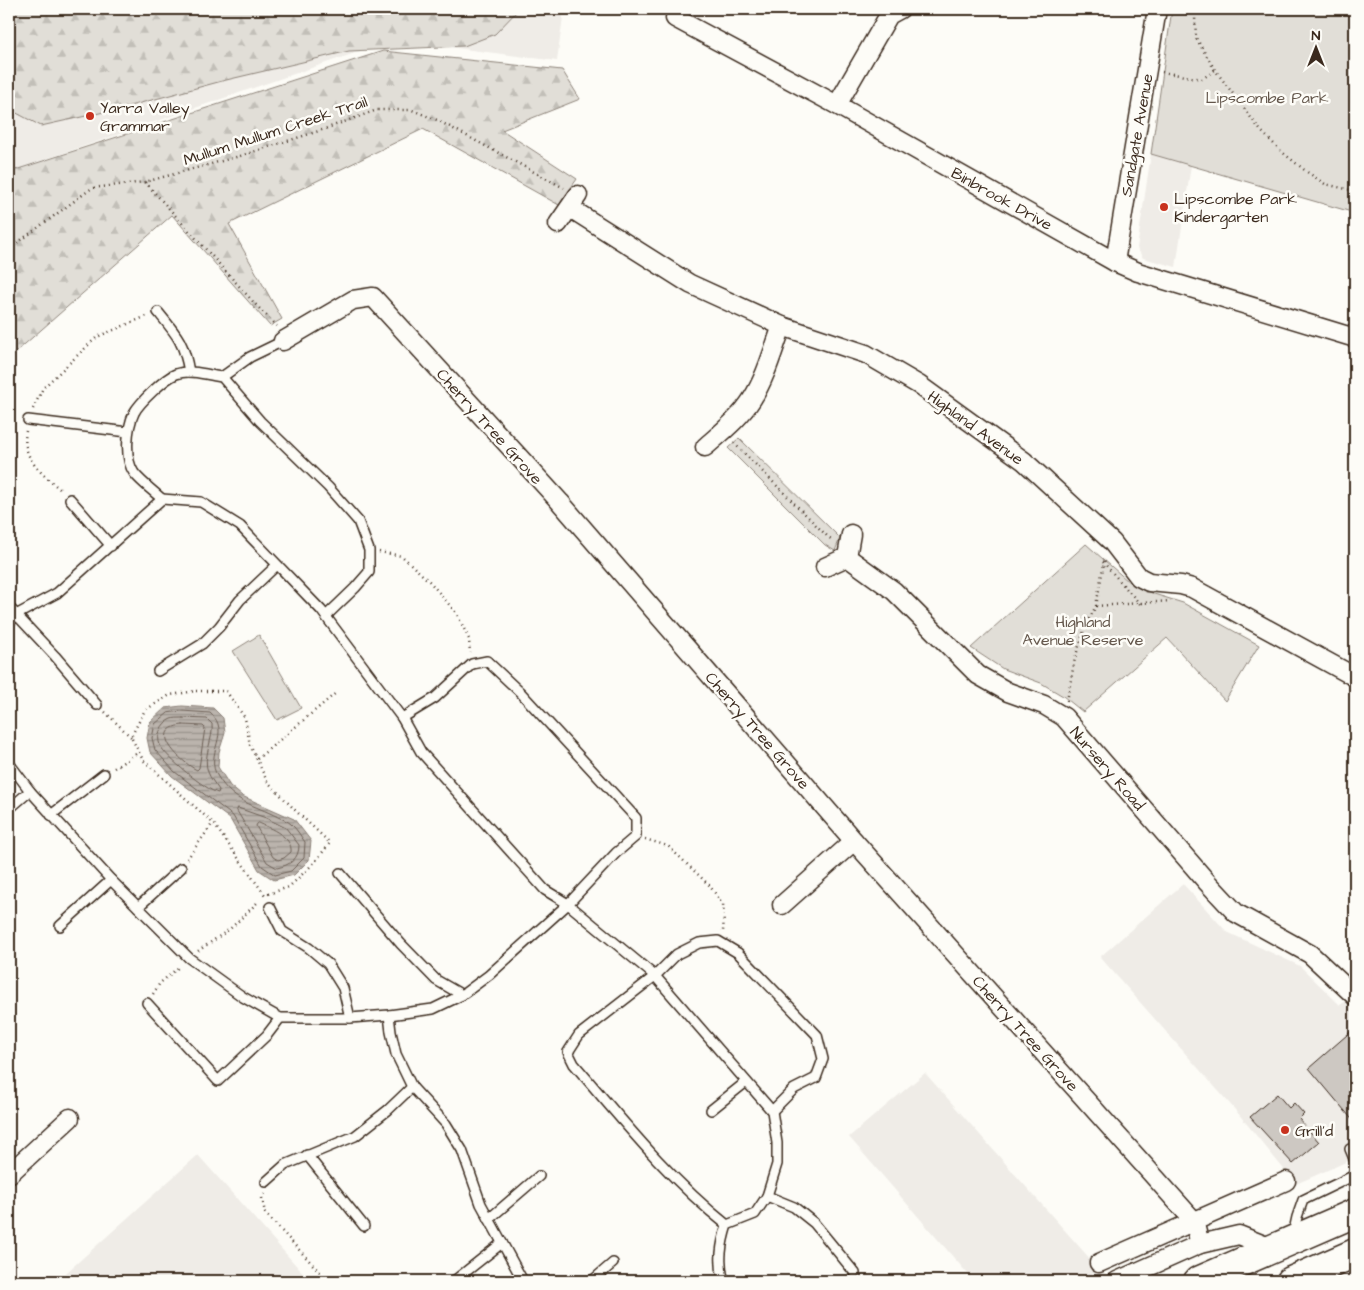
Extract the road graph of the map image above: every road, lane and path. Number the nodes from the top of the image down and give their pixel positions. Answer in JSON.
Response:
{"nodes":[{"id":1,"x":678,"y":9,"type":"edge"},
{"id":2,"x":900,"y":9,"type":"edge"},
{"id":3,"x":1157,"y":9,"type":"edge"},
{"id":4,"x":1196,"y":9,"type":"edge"},
{"id":5,"x":1148,"y":70,"type":"junction"},
{"id":6,"x":1215,"y":70,"type":"junction"},
{"id":7,"x":837,"y":105,"type":"junction"},
{"id":8,"x":145,"y":182,"type":"junction"},
{"id":9,"x":1355,"y":192,"type":"edge"},
{"id":10,"x":574,"y":201,"type":"junction"},
{"id":11,"x":558,"y":224,"type":"dead end"},
{"id":12,"x":9,"y":249,"type":"edge"},
{"id":13,"x":1114,"y":262,"type":"junction"},
{"id":14,"x":158,"y":312,"type":"joint"},
{"id":15,"x":782,"y":326,"type":"junction"},
{"id":16,"x":1355,"y":338,"type":"edge"},
{"id":17,"x":286,"y":339,"type":"junction"},
{"id":18,"x":189,"y":372,"type":"junction"},
{"id":19,"x":222,"y":376,"type":"junction"},
{"id":20,"x":28,"y":420,"type":"junction"},
{"id":21,"x":128,"y":432,"type":"junction"},
{"id":22,"x":722,"y":432,"type":"junction"},
{"id":23,"x":705,"y":447,"type":"dead end"},
{"id":24,"x":70,"y":499,"type":"joint"},
{"id":25,"x":162,"y":499,"type":"junction"},
{"id":26,"x":1112,"y":542,"type":"junction"},
{"id":27,"x":849,"y":545,"type":"junction"},
{"id":28,"x":111,"y":546,"type":"junction"},
{"id":29,"x":369,"y":550,"type":"junction"},
{"id":30,"x":1103,"y":562,"type":"junction"},
{"id":31,"x":277,"y":565,"type":"junction"},
{"id":32,"x":825,"y":567,"type":"dead end"},
{"id":33,"x":1175,"y":601,"type":"dead end"},
{"id":34,"x":1140,"y":604,"type":"junction"},
{"id":35,"x":1096,"y":606,"type":"junction"},
{"id":36,"x":9,"y":607,"type":"edge"},
{"id":37,"x":16,"y":615,"type":"junction"},
{"id":38,"x":326,"y":616,"type":"junction"},
{"id":39,"x":9,"y":623,"type":"edge"},
{"id":40,"x":472,"y":664,"type":"junction"},
{"id":41,"x":158,"y":671,"type":"dead end"},
{"id":42,"x":1351,"y":684,"type":"edge"},
{"id":43,"x":336,"y":693,"type":"dead end"},
{"id":44,"x":1355,"y":696,"type":"edge"},
{"id":45,"x":98,"y":705,"type":"joint"},
{"id":46,"x":1064,"y":717,"type":"junction"},
{"id":47,"x":402,"y":718,"type":"junction"},
{"id":48,"x":131,"y":737,"type":"junction"},
{"id":49,"x":139,"y":752,"type":"junction"},
{"id":50,"x":256,"y":759,"type":"junction"},
{"id":51,"x":9,"y":764,"type":"edge"},
{"id":52,"x":104,"y":774,"type":"joint"},
{"id":53,"x":30,"y":791,"type":"junction"},
{"id":54,"x":9,"y":809,"type":"edge"},
{"id":55,"x":52,"y":814,"type":"junction"},
{"id":56,"x":213,"y":823,"type":"junction"},
{"id":57,"x":636,"y":836,"type":"junction"},
{"id":58,"x":854,"y":841,"type":"junction"},
{"id":59,"x":180,"y":868,"type":"joint"},
{"id":60,"x":340,"y":874,"type":"dead end"},
{"id":61,"x":111,"y":880,"type":"junction"},
{"id":62,"x":265,"y":895,"type":"junction"},
{"id":63,"x":568,"y":904,"type":"junction"},
{"id":64,"x":782,"y":905,"type":"dead end"},
{"id":65,"x":138,"y":907,"type":"junction"},
{"id":66,"x":270,"y":907,"type":"joint"},
{"id":67,"x":60,"y":926,"type":"dead end"},
{"id":68,"x":722,"y":944,"type":"junction"},
{"id":69,"x":189,"y":958,"type":"junction"},
{"id":70,"x":655,"y":976,"type":"junction"},
{"id":71,"x":462,"y":995,"type":"junction"},
{"id":72,"x":1355,"y":996,"type":"edge"},
{"id":73,"x":147,"y":1003,"type":"joint"},
{"id":74,"x":389,"y":1015,"type":"junction"},
{"id":75,"x":280,"y":1018,"type":"junction"},
{"id":76,"x":350,"y":1018,"type":"junction"},
{"id":77,"x":746,"y":1082,"type":"junction"},
{"id":78,"x":412,"y":1087,"type":"junction"},
{"id":79,"x":711,"y":1110,"type":"dead end"},
{"id":80,"x":772,"y":1111,"type":"junction"},
{"id":81,"x":70,"y":1118,"type":"dead end"},
{"id":82,"x":1350,"y":1149,"type":"dead end"},
{"id":83,"x":307,"y":1155,"type":"junction"},
{"id":84,"x":1355,"y":1161,"type":"edge"},
{"id":85,"x":9,"y":1174,"type":"edge"},
{"id":86,"x":1355,"y":1175,"type":"edge"},
{"id":87,"x":539,"y":1176,"type":"dead end"},
{"id":88,"x":1286,"y":1181,"type":"dead end"},
{"id":89,"x":266,"y":1182,"type":"joint"},
{"id":90,"x":767,"y":1196,"type":"junction"},
{"id":91,"x":1355,"y":1213,"type":"edge"},
{"id":92,"x":489,"y":1219,"type":"junction"},
{"id":93,"x":1194,"y":1221,"type":"junction"},
{"id":94,"x":727,"y":1225,"type":"junction"},
{"id":95,"x":364,"y":1226,"type":"dead end"},
{"id":96,"x":502,"y":1243,"type":"junction"},
{"id":97,"x":1200,"y":1244,"type":"junction"},
{"id":98,"x":1283,"y":1244,"type":"junction"},
{"id":99,"x":1355,"y":1253,"type":"edge"},
{"id":100,"x":613,"y":1263,"type":"dead end"},
{"id":101,"x":1099,"y":1263,"type":"dead end"},
{"id":102,"x":855,"y":1273,"type":"dead end"},
{"id":103,"x":328,"y":1281,"type":"edge"},
{"id":104,"x":454,"y":1281,"type":"edge"},
{"id":105,"x":524,"y":1281,"type":"edge"},
{"id":106,"x":592,"y":1281,"type":"edge"},
{"id":107,"x":724,"y":1281,"type":"edge"},
{"id":108,"x":1117,"y":1281,"type":"edge"},
{"id":109,"x":1198,"y":1281,"type":"edge"},
{"id":110,"x":1291,"y":1281,"type":"edge"}],
"edges":[{"from":1,"to":7,"type":"street","name":"Binbrook Drive"},
{"from":2,"to":7,"type":"street"},
{"from":3,"to":5,"type":"street","name":"Sandgate Avenue"},
{"from":4,"to":6,"type":"path"},
{"from":5,"to":6,"type":"path"},
{"from":5,"to":13,"type":"street","name":"Sandgate Avenue"},
{"from":6,"to":9,"type":"path"},
{"from":7,"to":13,"type":"street","name":"Binbrook Drive"},
{"from":8,"to":10,"type":"path","name":"Mullum Mullum Creek Trail"},
{"from":8,"to":12,"type":"path","name":"Mullum Mullum Creek Trail"},
{"from":8,"to":17,"type":"path"},
{"from":10,"to":11,"type":"street"},
{"from":10,"to":15,"type":"street","name":"Highland Avenue"},
{"from":13,"to":16,"type":"street","name":"Binbrook Drive"},
{"from":14,"to":18,"type":"lane"},
{"from":14,"to":20,"type":"path"},
{"from":15,"to":22,"type":"street"},
{"from":15,"to":26,"type":"street","name":"Highland Avenue"},
{"from":17,"to":19,"type":"lane"},
{"from":17,"to":58,"type":"street","name":"Cherry Tree Grove"},
{"from":18,"to":19,"type":"lane"},
{"from":18,"to":21,"type":"lane"},
{"from":19,"to":29,"type":"lane"},
{"from":20,"to":21,"type":"lane"},
{"from":20,"to":24,"type":"path"},
{"from":21,"to":25,"type":"lane"},
{"from":22,"to":23,"type":"street"},
{"from":22,"to":27,"type":"path"},
{"from":24,"to":28,"type":"lane"},
{"from":25,"to":28,"type":"lane"},
{"from":25,"to":31,"type":"lane"},
{"from":26,"to":30,"type":"path"},
{"from":26,"to":42,"type":"street","name":"Highland Avenue"},
{"from":27,"to":32,"type":"street"},
{"from":27,"to":46,"type":"street","name":"Nursery Road"},
{"from":28,"to":37,"type":"lane"},
{"from":29,"to":38,"type":"lane"},
{"from":29,"to":40,"type":"path"},
{"from":30,"to":34,"type":"path"},
{"from":30,"to":35,"type":"path"},
{"from":31,"to":38,"type":"lane"},
{"from":31,"to":41,"type":"lane"},
{"from":33,"to":34,"type":"path"},
{"from":34,"to":35,"type":"path"},
{"from":35,"to":46,"type":"path"},
{"from":36,"to":37,"type":"lane"},
{"from":37,"to":39,"type":"lane"},
{"from":37,"to":45,"type":"lane"},
{"from":38,"to":47,"type":"lane"},
{"from":40,"to":47,"type":"lane"},
{"from":40,"to":57,"type":"lane"},
{"from":42,"to":44,"type":"path"},
{"from":43,"to":50,"type":"path"},
{"from":45,"to":48,"type":"path"},
{"from":46,"to":72,"type":"street","name":"Nursery Road"},
{"from":47,"to":63,"type":"lane"},
{"from":48,"to":49,"type":"path"},
{"from":48,"to":50,"type":"path"},
{"from":49,"to":52,"type":"path"},
{"from":49,"to":56,"type":"path"},
{"from":50,"to":62,"type":"path"},
{"from":51,"to":53,"type":"lane"},
{"from":52,"to":55,"type":"lane"},
{"from":53,"to":54,"type":"lane"},
{"from":53,"to":55,"type":"lane"},
{"from":55,"to":61,"type":"lane"},
{"from":56,"to":59,"type":"path"},
{"from":56,"to":62,"type":"path"},
{"from":57,"to":63,"type":"lane"},
{"from":57,"to":68,"type":"path"},
{"from":58,"to":64,"type":"street"},
{"from":58,"to":93,"type":"street","name":"Cherry Tree Grove"},
{"from":59,"to":65,"type":"lane"},
{"from":60,"to":71,"type":"lane"},
{"from":61,"to":65,"type":"lane"},
{"from":61,"to":67,"type":"lane"},
{"from":62,"to":66,"type":"path"},
{"from":62,"to":69,"type":"path"},
{"from":63,"to":70,"type":"lane"},
{"from":63,"to":71,"type":"lane"},
{"from":65,"to":69,"type":"lane"},
{"from":66,"to":76,"type":"lane"},
{"from":68,"to":70,"type":"lane"},
{"from":68,"to":80,"type":"lane"},
{"from":69,"to":73,"type":"path"},
{"from":69,"to":75,"type":"lane"},
{"from":70,"to":77,"type":"lane"},
{"from":70,"to":94,"type":"lane"},
{"from":71,"to":74,"type":"lane"},
{"from":73,"to":75,"type":"lane"},
{"from":74,"to":76,"type":"lane"},
{"from":74,"to":78,"type":"lane"},
{"from":75,"to":76,"type":"lane"},
{"from":77,"to":79,"type":"lane"},
{"from":77,"to":80,"type":"lane"},
{"from":78,"to":83,"type":"lane"},
{"from":78,"to":92,"type":"lane"},
{"from":80,"to":90,"type":"lane"},
{"from":81,"to":85,"type":"street"},
{"from":82,"to":84,"type":"lane"},
{"from":83,"to":89,"type":"lane"},
{"from":83,"to":95,"type":"lane"},
{"from":86,"to":98,"type":"lane"},
{"from":87,"to":92,"type":"lane"},
{"from":88,"to":93,"type":"street"},
{"from":89,"to":103,"type":"path"},
{"from":90,"to":94,"type":"lane"},
{"from":90,"to":102,"type":"lane"},
{"from":91,"to":98,"type":"highway"},
{"from":92,"to":96,"type":"lane"},
{"from":93,"to":97,"type":"street","name":"Cherry Tree Grove"},
{"from":93,"to":101,"type":"street"},
{"from":94,"to":107,"type":"lane"},
{"from":96,"to":104,"type":"lane"},
{"from":96,"to":105,"type":"lane"},
{"from":97,"to":98,"type":"street"},
{"from":97,"to":108,"type":"street"},
{"from":98,"to":109,"type":"highway"},
{"from":99,"to":110,"type":"highway"},
{"from":100,"to":106,"type":"lane"}]}
